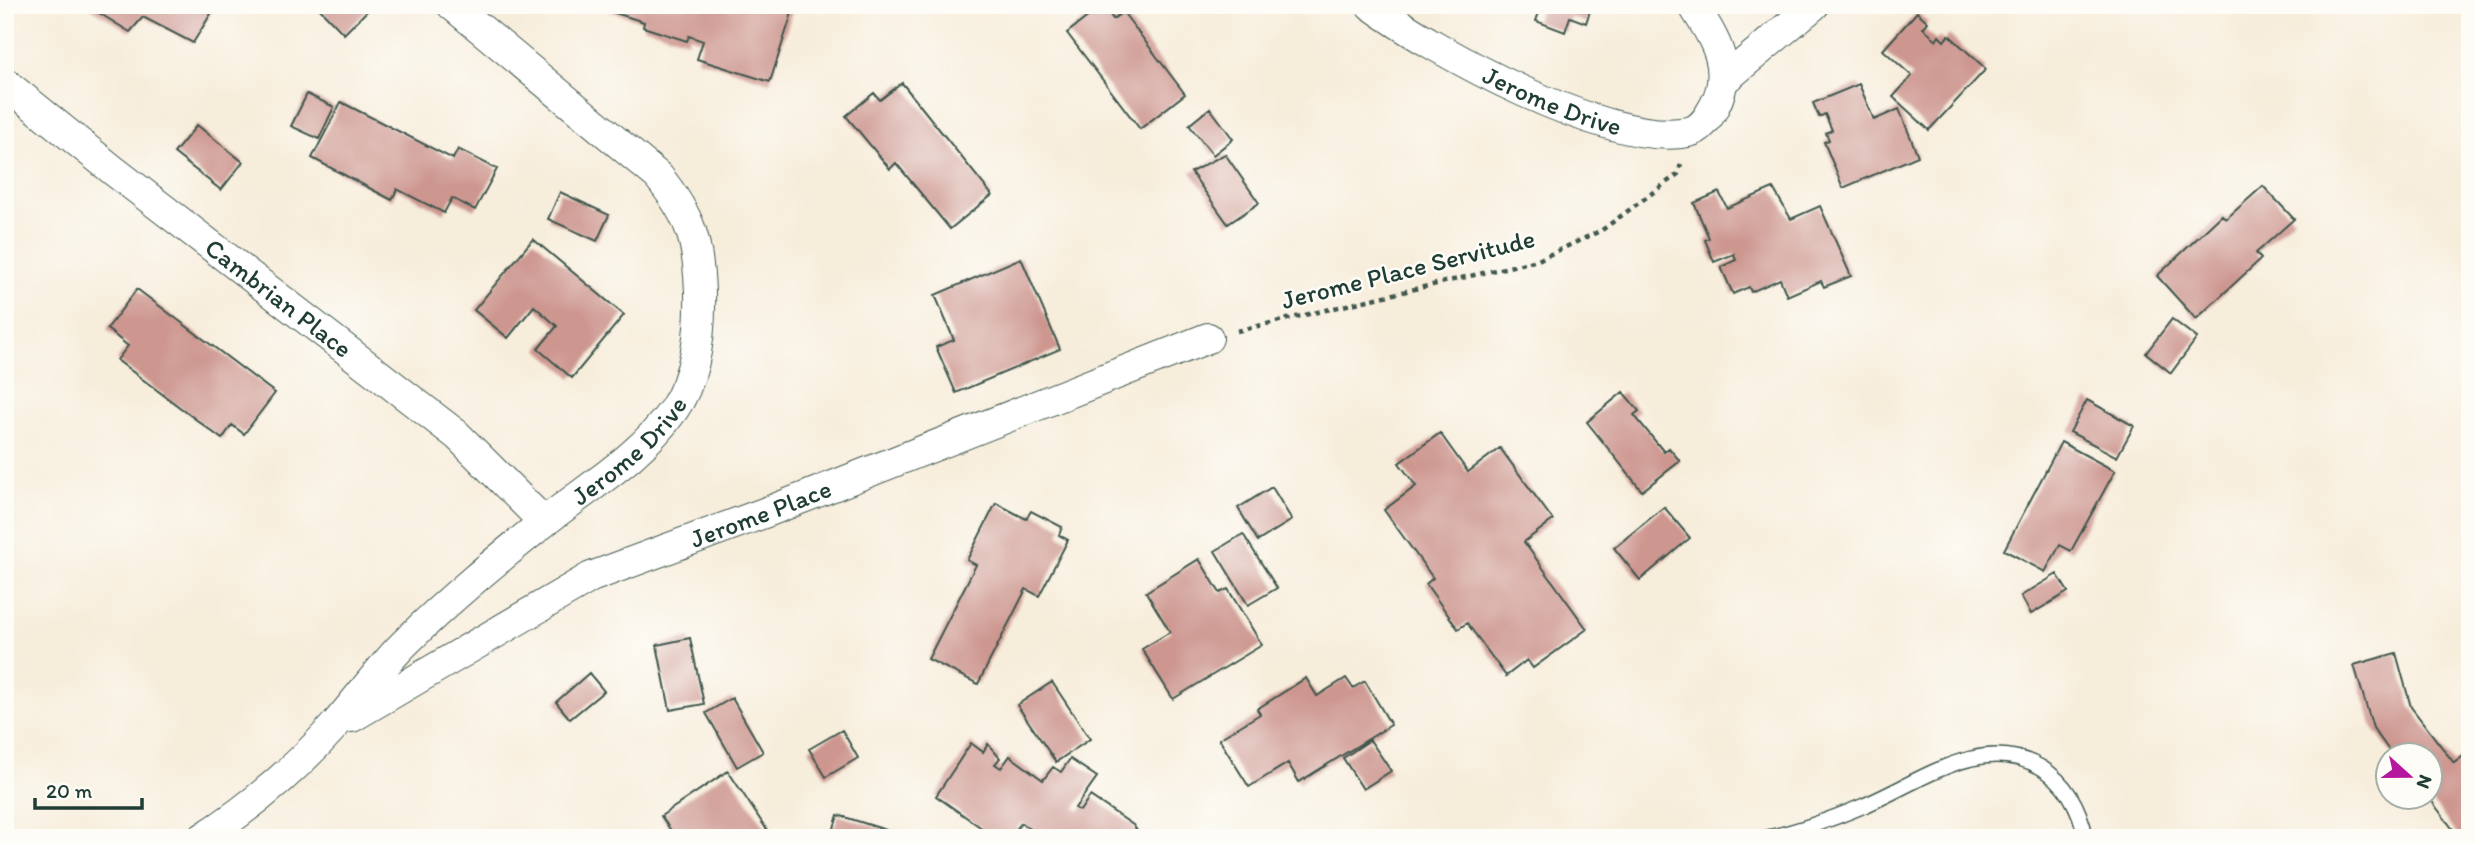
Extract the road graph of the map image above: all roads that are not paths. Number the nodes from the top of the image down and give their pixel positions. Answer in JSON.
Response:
{"nodes":[{"id":1,"x":452,"y":5,"type":"edge"},
{"id":2,"x":1371,"y":5,"type":"edge"},
{"id":3,"x":1693,"y":5,"type":"edge"},
{"id":4,"x":1814,"y":5,"type":"edge"},
{"id":5,"x":1724,"y":80,"type":"junction"},
{"id":6,"x":5,"y":82,"type":"edge"},
{"id":7,"x":1208,"y":338,"type":"road end"},
{"id":8,"x":544,"y":522,"type":"junction"},
{"id":9,"x":334,"y":727,"type":"junction"},
{"id":10,"x":203,"y":838,"type":"edge"},
{"id":11,"x":1766,"y":838,"type":"edge"},
{"id":12,"x":2087,"y":838,"type":"edge"}],
"edges":[{"from":1,"to":8,"type":"street","name":"Jerome Drive"},
{"from":2,"to":5,"type":"street","name":"Jerome Drive"},
{"from":3,"to":5,"type":"street"},
{"from":4,"to":5,"type":"street"},
{"from":6,"to":8,"type":"street","name":"Cambrian Place"},
{"from":7,"to":9,"type":"street","name":"Jerome Place"},
{"from":8,"to":9,"type":"street","name":"Jerome Drive"},
{"from":9,"to":10,"type":"street","name":"Jerome Drive"},
{"from":11,"to":12,"type":"lane"}]}
